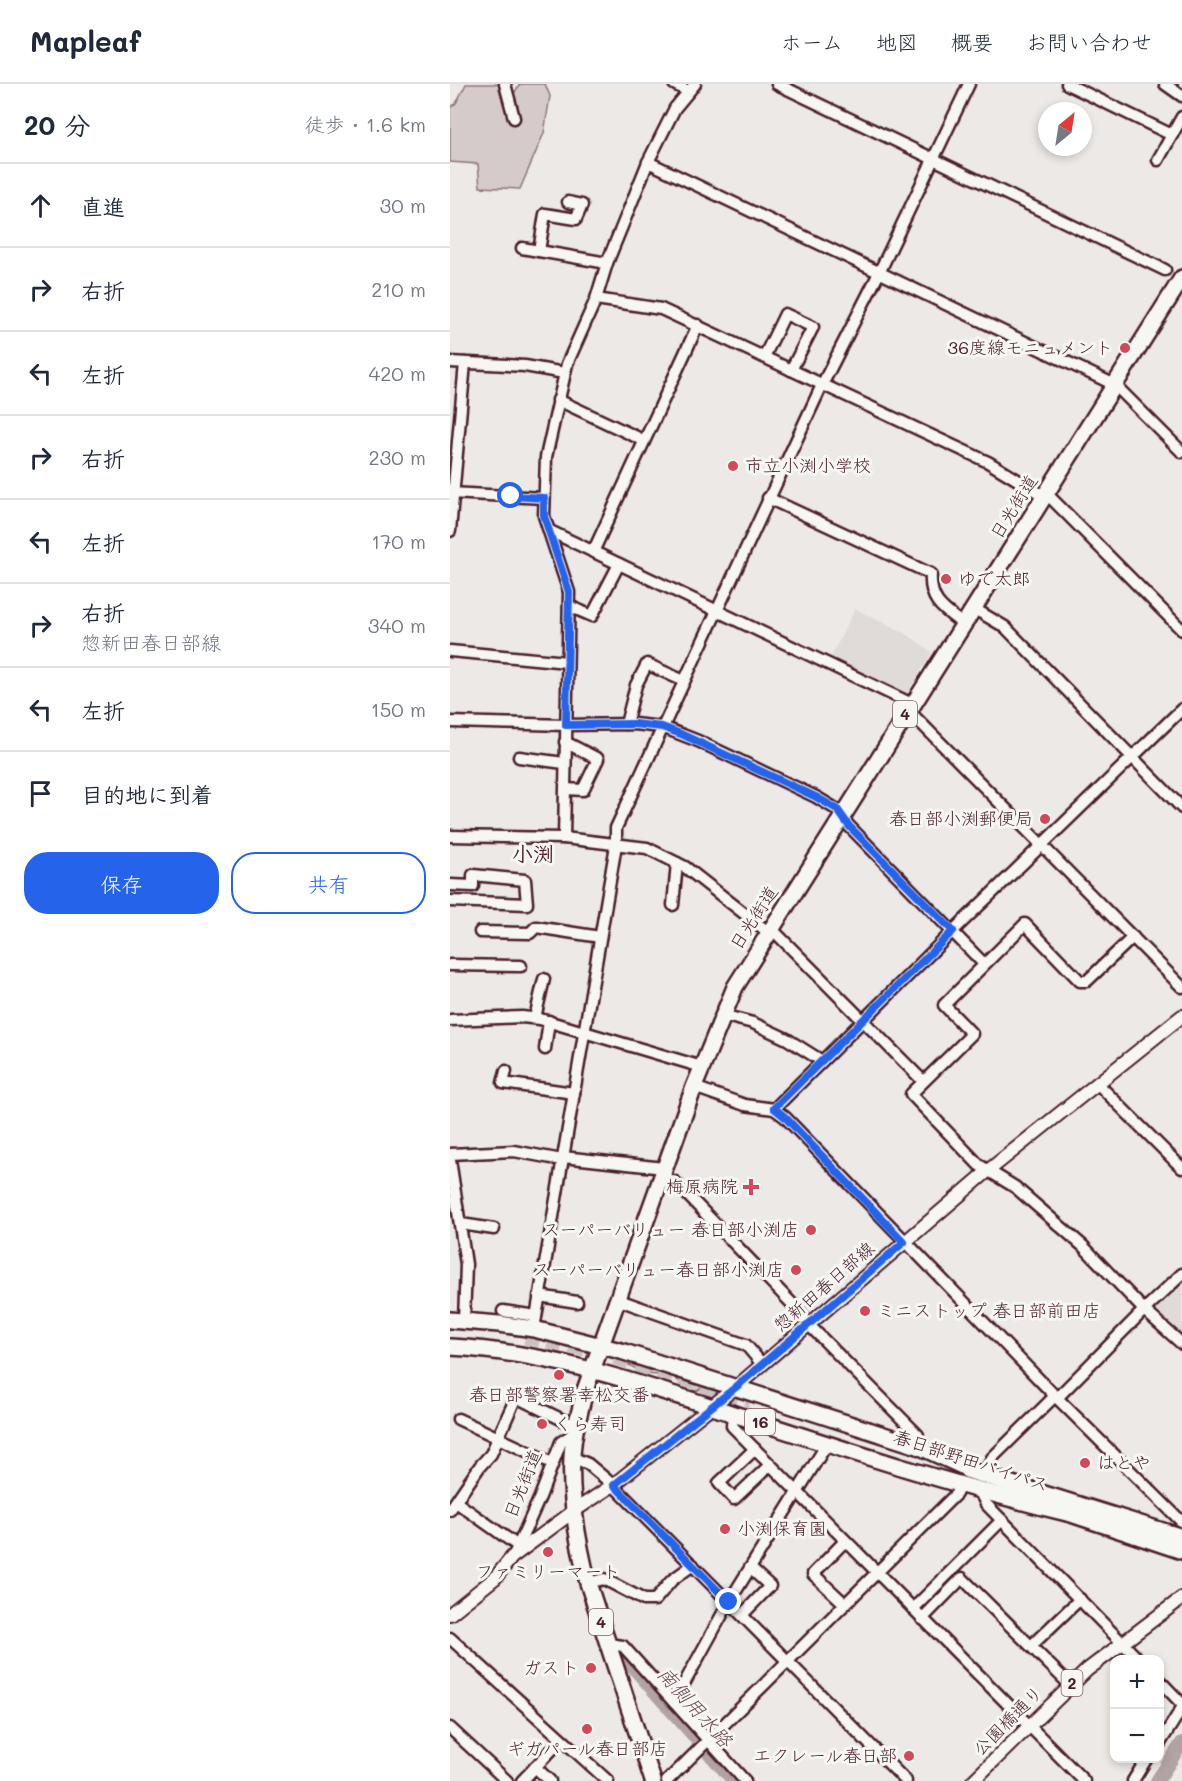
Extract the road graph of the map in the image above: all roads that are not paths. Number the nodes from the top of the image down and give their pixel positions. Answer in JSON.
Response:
{"nodes":[{"id":1,"x":505,"y":84,"type":"edge"},
{"id":2,"x":674,"y":84,"type":"edge"},
{"id":3,"x":777,"y":84,"type":"edge"},
{"id":4,"x":969,"y":84,"type":"edge"},
{"id":5,"x":1066,"y":84,"type":"edge"},
{"id":6,"x":1165,"y":84,"type":"edge"},
{"id":7,"x":692,"y":87,"type":"edge"},
{"id":8,"x":1182,"y":96,"type":"edge"},
{"id":9,"x":1182,"y":117,"type":"edge"},
{"id":10,"x":514,"y":118,"type":"dead end"},
{"id":11,"x":1172,"y":135,"type":"junction"},
{"id":12,"x":932,"y":159,"type":"junction"},
{"id":13,"x":1158,"y":160,"type":"dead end"},
{"id":14,"x":648,"y":162,"type":"junction"},
{"id":15,"x":568,"y":202,"type":"dead end"},
{"id":16,"x":522,"y":248,"type":"dead end"},
{"id":17,"x":539,"y":251,"type":"junction"},
{"id":18,"x":607,"y":263,"type":"junction"},
{"id":19,"x":1165,"y":270,"type":"dead end"},
{"id":20,"x":879,"y":273,"type":"junction"},
{"id":21,"x":1182,"y":278,"type":"edge"},
{"id":22,"x":596,"y":299,"type":"junction"},
{"id":23,"x":698,"y":325,"type":"junction"},
{"id":24,"x":764,"y":357,"type":"junction"},
{"id":25,"x":450,"y":362,"type":"edge"},
{"id":26,"x":465,"y":363,"type":"junction"},
{"id":27,"x":791,"y":370,"type":"junction"},
{"id":28,"x":564,"y":373,"type":"junction"},
{"id":29,"x":822,"y":385,"type":"junction"},
{"id":30,"x":1115,"y":385,"type":"junction"},
{"id":31,"x":558,"y":400,"type":"junction"},
{"id":32,"x":643,"y":440,"type":"junction"},
{"id":33,"x":1182,"y":452,"type":"edge"},
{"id":34,"x":452,"y":493,"type":"edge"},
{"id":35,"x":1044,"y":496,"type":"junction"},
{"id":36,"x":544,"y":498,"type":"junction"},
{"id":37,"x":768,"y":498,"type":"junction"},
{"id":38,"x":450,"y":531,"type":"edge"},
{"id":39,"x":550,"y":531,"type":"junction"},
{"id":40,"x":593,"y":552,"type":"junction"},
{"id":41,"x":619,"y":564,"type":"junction"},
{"id":42,"x":569,"y":606,"type":"junction"},
{"id":43,"x":973,"y":608,"type":"junction"},
{"id":44,"x":717,"y":611,"type":"junction"},
{"id":45,"x":963,"y":624,"type":"junction"},
{"id":46,"x":1182,"y":630,"type":"edge"},
{"id":47,"x":450,"y":651,"type":"edge"},
{"id":48,"x":567,"y":662,"type":"junction"},
{"id":49,"x":684,"y":681,"type":"junction"},
{"id":50,"x":910,"y":707,"type":"junction"},
{"id":51,"x":1182,"y":708,"type":"edge"},
{"id":52,"x":450,"y":722,"type":"edge"},
{"id":53,"x":626,"y":724,"type":"junction"},
{"id":54,"x":566,"y":725,"type":"junction"},
{"id":55,"x":662,"y":727,"type":"junction"},
{"id":56,"x":565,"y":742,"type":"junction"},
{"id":57,"x":519,"y":757,"type":"dead end"},
{"id":58,"x":1132,"y":757,"type":"junction"},
{"id":59,"x":564,"y":763,"type":"junction"},
{"id":60,"x":566,"y":789,"type":"junction"},
{"id":61,"x":1182,"y":808,"type":"edge"},
{"id":62,"x":842,"y":816,"type":"junction"},
{"id":63,"x":450,"y":836,"type":"edge"},
{"id":64,"x":564,"y":838,"type":"junction"},
{"id":65,"x":1041,"y":844,"type":"junction"},
{"id":66,"x":616,"y":845,"type":"junction"},
{"id":67,"x":677,"y":863,"type":"junction"},
{"id":68,"x":450,"y":885,"type":"edge"},
{"id":69,"x":450,"y":901,"type":"edge"},
{"id":70,"x":673,"y":905,"type":"dead end"},
{"id":71,"x":770,"y":930,"type":"junction"},
{"id":72,"x":953,"y":931,"type":"junction"},
{"id":73,"x":480,"y":932,"type":"dead end"},
{"id":74,"x":600,"y":937,"type":"junction"},
{"id":75,"x":1133,"y":937,"type":"junction"},
{"id":76,"x":984,"y":964,"type":"junction"},
{"id":77,"x":450,"y":965,"type":"edge"},
{"id":78,"x":520,"y":966,"type":"dead end"},
{"id":79,"x":544,"y":979,"type":"dead end"},
{"id":80,"x":1182,"y":987,"type":"edge"},
{"id":81,"x":722,"y":1015,"type":"junction"},
{"id":82,"x":1182,"y":1016,"type":"edge"},
{"id":83,"x":536,"y":1018,"type":"junction"},
{"id":84,"x":450,"y":1020,"type":"edge"},
{"id":85,"x":864,"y":1020,"type":"junction"},
{"id":86,"x":549,"y":1021,"type":"junction"},
{"id":87,"x":584,"y":1031,"type":"junction"},
{"id":88,"x":545,"y":1049,"type":"dead end"},
{"id":89,"x":822,"y":1061,"type":"junction"},
{"id":90,"x":702,"y":1067,"type":"junction"},
{"id":91,"x":506,"y":1071,"type":"dead end"},
{"id":92,"x":923,"y":1081,"type":"junction"},
{"id":93,"x":1097,"y":1083,"type":"junction"},
{"id":94,"x":694,"y":1087,"type":"junction"},
{"id":95,"x":574,"y":1093,"type":"junction"},
{"id":96,"x":774,"y":1108,"type":"junction"},
{"id":97,"x":450,"y":1154,"type":"edge"},
{"id":98,"x":563,"y":1158,"type":"junction"},
{"id":99,"x":450,"y":1160,"type":"edge"},
{"id":100,"x":1182,"y":1168,"type":"edge"},
{"id":101,"x":989,"y":1170,"type":"junction"},
{"id":102,"x":663,"y":1172,"type":"junction"},
{"id":103,"x":461,"y":1224,"type":"junction"},
{"id":104,"x":494,"y":1228,"type":"dead end"},
{"id":105,"x":904,"y":1242,"type":"junction"},
{"id":106,"x":1182,"y":1274,"type":"edge"},
{"id":107,"x":539,"y":1296,"type":"junction"},
{"id":108,"x":619,"y":1300,"type":"junction"},
{"id":109,"x":577,"y":1302,"type":"dead end"},
{"id":110,"x":1144,"y":1310,"type":"junction"},
{"id":111,"x":503,"y":1311,"type":"dead end"},
{"id":112,"x":457,"y":1321,"type":"edge"},
{"id":113,"x":808,"y":1324,"type":"junction"},
{"id":114,"x":450,"y":1330,"type":"edge"},
{"id":115,"x":530,"y":1337,"type":"junction"},
{"id":116,"x":450,"y":1339,"type":"edge"},
{"id":117,"x":1182,"y":1344,"type":"edge"},
{"id":118,"x":602,"y":1346,"type":"junction"},
{"id":119,"x":450,"y":1347,"type":"edge"},
{"id":120,"x":762,"y":1364,"type":"junction"},
{"id":121,"x":593,"y":1369,"type":"junction"},
{"id":122,"x":736,"y":1387,"type":"junction"},
{"id":123,"x":1056,"y":1397,"type":"junction"},
{"id":124,"x":712,"y":1405,"type":"junction"},
{"id":125,"x":743,"y":1408,"type":"junction"},
{"id":126,"x":458,"y":1419,"type":"dead end"},
{"id":127,"x":576,"y":1429,"type":"junction"},
{"id":128,"x":498,"y":1440,"type":"junction"},
{"id":129,"x":827,"y":1444,"type":"junction"},
{"id":130,"x":918,"y":1446,"type":"junction"},
{"id":131,"x":755,"y":1449,"type":"junction"},
{"id":132,"x":573,"y":1458,"type":"junction"},
{"id":133,"x":552,"y":1463,"type":"junction"},
{"id":134,"x":770,"y":1464,"type":"junction"},
{"id":135,"x":980,"y":1480,"type":"junction"},
{"id":136,"x":614,"y":1485,"type":"junction"},
{"id":137,"x":960,"y":1485,"type":"junction"},
{"id":138,"x":796,"y":1492,"type":"junction"},
{"id":139,"x":453,"y":1506,"type":"edge"},
{"id":140,"x":574,"y":1511,"type":"junction"},
{"id":141,"x":1067,"y":1512,"type":"junction"},
{"id":142,"x":1002,"y":1520,"type":"junction"},
{"id":143,"x":1182,"y":1522,"type":"edge"},
{"id":144,"x":1182,"y":1537,"type":"edge"},
{"id":145,"x":845,"y":1541,"type":"junction"},
{"id":146,"x":518,"y":1546,"type":"junction"},
{"id":147,"x":1182,"y":1551,"type":"edge"},
{"id":148,"x":512,"y":1557,"type":"junction"},
{"id":149,"x":693,"y":1565,"type":"junction"},
{"id":150,"x":750,"y":1568,"type":"junction"},
{"id":151,"x":877,"y":1573,"type":"junction"},
{"id":152,"x":588,"y":1583,"type":"junction"},
{"id":153,"x":1182,"y":1598,"type":"edge"},
{"id":154,"x":1080,"y":1599,"type":"junction"},
{"id":155,"x":729,"y":1602,"type":"junction"},
{"id":156,"x":844,"y":1605,"type":"junction"},
{"id":157,"x":913,"y":1610,"type":"junction"},
{"id":158,"x":450,"y":1613,"type":"edge"},
{"id":159,"x":742,"y":1615,"type":"junction"},
{"id":160,"x":922,"y":1619,"type":"junction"},
{"id":161,"x":450,"y":1638,"type":"edge"},
{"id":162,"x":1123,"y":1642,"type":"junction"},
{"id":163,"x":608,"y":1644,"type":"junction"},
{"id":164,"x":1031,"y":1646,"type":"junction"},
{"id":165,"x":1135,"y":1655,"type":"edge"},
{"id":166,"x":787,"y":1661,"type":"junction"},
{"id":167,"x":1070,"y":1685,"type":"junction"},
{"id":168,"x":1164,"y":1686,"type":"edge"},
{"id":169,"x":674,"y":1702,"type":"junction"},
{"id":170,"x":1182,"y":1706,"type":"edge"},
{"id":171,"x":1029,"y":1726,"type":"junction"},
{"id":172,"x":450,"y":1728,"type":"edge"},
{"id":173,"x":1164,"y":1736,"type":"edge"},
{"id":174,"x":561,"y":1740,"type":"junction"},
{"id":175,"x":705,"y":1744,"type":"junction"},
{"id":176,"x":1144,"y":1763,"type":"edge"},
{"id":177,"x":535,"y":1767,"type":"junction"},
{"id":178,"x":507,"y":1781,"type":"edge"},
{"id":179,"x":522,"y":1781,"type":"edge"},
{"id":180,"x":550,"y":1781,"type":"edge"},
{"id":181,"x":608,"y":1781,"type":"edge"},
{"id":182,"x":653,"y":1781,"type":"edge"},
{"id":183,"x":667,"y":1781,"type":"edge"},
{"id":184,"x":745,"y":1781,"type":"edge"},
{"id":185,"x":906,"y":1781,"type":"edge"},
{"id":186,"x":973,"y":1781,"type":"edge"},
{"id":187,"x":1083,"y":1781,"type":"edge"},
{"id":188,"x":1133,"y":1781,"type":"edge"}],
"edges":[{"from":1,"to":10,"type":"street"},
{"from":2,"to":7,"type":"street"},
{"from":3,"to":12,"type":"street"},
{"from":4,"to":12,"type":"street"},
{"from":5,"to":11,"type":"street"},
{"from":6,"to":8,"type":"street"},
{"from":7,"to":14,"type":"street"},
{"from":9,"to":11,"type":"street"},
{"from":11,"to":13,"type":"street"},
{"from":12,"to":19,"type":"street"},
{"from":12,"to":20,"type":"street"},
{"from":14,"to":18,"type":"street"},
{"from":14,"to":20,"type":"street"},
{"from":15,"to":17,"type":"street"},
{"from":16,"to":17,"type":"street"},
{"from":17,"to":18,"type":"street"},
{"from":18,"to":22,"type":"street"},
{"from":20,"to":29,"type":"street"},
{"from":20,"to":30,"type":"street"},
{"from":21,"to":30,"type":"highway","name":"日光街道","number":"4"},
{"from":22,"to":23,"type":"street"},
{"from":22,"to":28,"type":"street"},
{"from":23,"to":24,"type":"street"},
{"from":23,"to":32,"type":"street"},
{"from":24,"to":27,"type":"street"},
{"from":24,"to":27,"type":"street"},
{"from":25,"to":26,"type":"street"},
{"from":26,"to":28,"type":"street"},
{"from":26,"to":34,"type":"street"},
{"from":27,"to":29,"type":"street"},
{"from":28,"to":31,"type":"street"},
{"from":29,"to":35,"type":"street"},
{"from":29,"to":37,"type":"street"},
{"from":30,"to":33,"type":"street"},
{"from":30,"to":35,"type":"highway","name":"日光街道","number":"4"},
{"from":31,"to":32,"type":"street"},
{"from":31,"to":36,"type":"street"},
{"from":32,"to":40,"type":"street"},
{"from":34,"to":36,"type":"street"},
{"from":34,"to":38,"type":"street"},
{"from":35,"to":43,"type":"highway","name":"日光街道","number":"4"},
{"from":35,"to":46,"type":"street"},
{"from":36,"to":39,"type":"street"},
{"from":37,"to":44,"type":"street"},
{"from":37,"to":45,"type":"street"},
{"from":39,"to":40,"type":"street"},
{"from":39,"to":42,"type":"street"},
{"from":40,"to":41,"type":"street"},
{"from":41,"to":42,"type":"street"},
{"from":41,"to":44,"type":"street"},
{"from":42,"to":48,"type":"street"},
{"from":43,"to":45,"type":"highway","name":"日光街道","number":"4"},
{"from":43,"to":58,"type":"street"},
{"from":44,"to":49,"type":"street"},
{"from":44,"to":50,"type":"street"},
{"from":45,"to":50,"type":"highway","name":"日光街道","number":"4"},
{"from":47,"to":48,"type":"street"},
{"from":48,"to":54,"type":"street"},
{"from":49,"to":53,"type":"street"},
{"from":49,"to":55,"type":"street"},
{"from":50,"to":62,"type":"highway","name":"日光街道","number":"4"},
{"from":50,"to":65,"type":"street"},
{"from":51,"to":58,"type":"street"},
{"from":52,"to":54,"type":"street"},
{"from":53,"to":54,"type":"street"},
{"from":53,"to":55,"type":"street"},
{"from":54,"to":56,"type":"street"},
{"from":55,"to":62,"type":"street"},
{"from":55,"to":66,"type":"street"},
{"from":56,"to":59,"type":"street"},
{"from":56,"to":60,"type":"street"},
{"from":57,"to":59,"type":"street"},
{"from":58,"to":61,"type":"street"},
{"from":58,"to":65,"type":"street"},
{"from":59,"to":60,"type":"street"},
{"from":60,"to":64,"type":"street"},
{"from":62,"to":71,"type":"highway","name":"日光街道","number":"4"},
{"from":62,"to":72,"type":"street"},
{"from":63,"to":64,"type":"street"},
{"from":64,"to":66,"type":"street"},
{"from":65,"to":72,"type":"street"},
{"from":65,"to":75,"type":"street"},
{"from":66,"to":67,"type":"street"},
{"from":66,"to":74,"type":"street"},
{"from":67,"to":70,"type":"street"},
{"from":67,"to":71,"type":"street"},
{"from":68,"to":69,"type":"street"},
{"from":71,"to":81,"type":"highway","name":"日光街道","number":"4"},
{"from":71,"to":85,"type":"street"},
{"from":72,"to":76,"type":"street"},
{"from":72,"to":85,"type":"street"},
{"from":73,"to":74,"type":"street"},
{"from":74,"to":87,"type":"street"},
{"from":75,"to":76,"type":"street"},
{"from":75,"to":80,"type":"street"},
{"from":76,"to":92,"type":"street"},
{"from":77,"to":78,"type":"street"},
{"from":79,"to":83,"type":"street"},
{"from":81,"to":89,"type":"street"},
{"from":81,"to":90,"type":"highway","name":"日光街道","number":"4"},
{"from":82,"to":93,"type":"main road","name":"惣新田春日部線"},
{"from":83,"to":84,"type":"street"},
{"from":83,"to":86,"type":"street"},
{"from":85,"to":89,"type":"street"},
{"from":85,"to":92,"type":"street"},
{"from":86,"to":87,"type":"street"},
{"from":86,"to":88,"type":"street"},
{"from":87,"to":90,"type":"street"},
{"from":87,"to":95,"type":"street"},
{"from":89,"to":96,"type":"street"},
{"from":90,"to":94,"type":"highway","name":"日光街道","number":"4"},
{"from":91,"to":95,"type":"street"},
{"from":92,"to":101,"type":"street"},
{"from":93,"to":100,"type":"street"},
{"from":93,"to":101,"type":"main road","name":"惣新田春日部線"},
{"from":94,"to":96,"type":"street"},
{"from":94,"to":102,"type":"highway","name":"日光街道","number":"4"},
{"from":95,"to":98,"type":"street"},
{"from":96,"to":105,"type":"street"},
{"from":97,"to":98,"type":"street"},
{"from":98,"to":102,"type":"street"},
{"from":98,"to":107,"type":"street"},
{"from":99,"to":103,"type":"street"},
{"from":101,"to":105,"type":"main road","name":"惣新田春日部線"},
{"from":101,"to":110,"type":"street"},
{"from":102,"to":108,"type":"highway","name":"日光街道","number":"4"},
{"from":102,"to":113,"type":"street"},
{"from":103,"to":104,"type":"street"},
{"from":103,"to":112,"type":"street"},
{"from":105,"to":113,"type":"main road","name":"惣新田春日部線"},
{"from":105,"to":123,"type":"street"},
{"from":106,"to":110,"type":"street"},
{"from":107,"to":109,"type":"street"},
{"from":107,"to":115,"type":"street"},
{"from":108,"to":118,"type":"highway","name":"日光街道","number":"4"},
{"from":108,"to":120,"type":"street"},
{"from":110,"to":117,"type":"street"},
{"from":110,"to":123,"type":"street"},
{"from":111,"to":115,"type":"street"},
{"from":112,"to":115,"type":"highway","number":"16"},
{"from":113,"to":120,"type":"main road","name":"惣新田春日部線"},
{"from":113,"to":130,"type":"street"},
{"from":114,"to":115,"type":"highway","number":"16"},
{"from":115,"to":116,"type":"highway","number":"16"},
{"from":115,"to":118,"type":"highway","number":"16"},
{"from":115,"to":119,"type":"highway","number":"16"},
{"from":115,"to":121,"type":"highway","number":"16"},
{"from":118,"to":121,"type":"highway","name":"日光街道","number":"4"},
{"from":118,"to":122,"type":"highway","number":"16"},
{"from":120,"to":122,"type":"main road","name":"惣新田春日部線"},
{"from":121,"to":124,"type":"highway","number":"16"},
{"from":121,"to":127,"type":"highway","name":"日光街道","number":"4"},
{"from":122,"to":124,"type":"main road","name":"惣新田春日部線"},
{"from":122,"to":130,"type":"highway","number":"16"},
{"from":123,"to":135,"type":"street"},
{"from":123,"to":143,"type":"street"},
{"from":124,"to":125,"type":"highway","number":"16"},
{"from":124,"to":136,"type":"main road","name":"惣新田春日部線"},
{"from":125,"to":129,"type":"highway","number":"16"},
{"from":125,"to":131,"type":"street"},
{"from":125,"to":135,"type":"highway","name":"春日部野田バイパス","number":"16"},
{"from":125,"to":141,"type":"highway","name":"春日部野田バイパス","number":"16"},
{"from":126,"to":128,"type":"street"},
{"from":127,"to":128,"type":"street"},
{"from":127,"to":132,"type":"highway","number":"4"},
{"from":127,"to":133,"type":"street","name":"日光街道"},
{"from":128,"to":133,"type":"street"},
{"from":128,"to":139,"type":"street"},
{"from":129,"to":137,"type":"highway","number":"16"},
{"from":129,"to":138,"type":"street"},
{"from":130,"to":135,"type":"highway","number":"16"},
{"from":131,"to":134,"type":"street"},
{"from":131,"to":134,"type":"street"},
{"from":132,"to":136,"type":"street"},
{"from":132,"to":140,"type":"highway","number":"4"},
{"from":133,"to":146,"type":"street","name":"日光街道"},
{"from":134,"to":138,"type":"street"},
{"from":135,"to":137,"type":"highway","number":"16"},
{"from":135,"to":141,"type":"highway","number":"16"},
{"from":135,"to":142,"type":"street"},
{"from":135,"to":144,"type":"highway","name":"春日部野田バイパス","number":"16"},
{"from":136,"to":140,"type":"main road","name":"惣新田春日部線"},
{"from":136,"to":149,"type":"street"},
{"from":137,"to":151,"type":"street"},
{"from":138,"to":145,"type":"street"},
{"from":138,"to":150,"type":"street"},
{"from":139,"to":146,"type":"street"},
{"from":140,"to":148,"type":"main road","name":"惣新田春日部線"},
{"from":140,"to":152,"type":"highway","number":"4"},
{"from":141,"to":147,"type":"highway","name":"春日部野田バイパス","number":"16"},
{"from":142,"to":154,"type":"street"},
{"from":142,"to":157,"type":"street"},
{"from":145,"to":151,"type":"street"},
{"from":145,"to":156,"type":"street"},
{"from":146,"to":148,"type":"street","name":"日光街道"},
{"from":148,"to":158,"type":"main road","name":"日光街道"},
{"from":149,"to":152,"type":"street"},
{"from":149,"to":155,"type":"street"},
{"from":150,"to":155,"type":"street"},
{"from":150,"to":159,"type":"street"},
{"from":151,"to":156,"type":"street"},
{"from":151,"to":157,"type":"street"},
{"from":152,"to":163,"type":"highway","number":"4"},
{"from":153,"to":162,"type":"main road","name":"公園橋通り","number":"2"},
{"from":154,"to":162,"type":"street"},
{"from":154,"to":164,"type":"street"},
{"from":155,"to":159,"type":"street"},
{"from":155,"to":169,"type":"street"},
{"from":156,"to":166,"type":"street"},
{"from":157,"to":160,"type":"street"},
{"from":159,"to":166,"type":"street"},
{"from":160,"to":164,"type":"street"},
{"from":160,"to":171,"type":"street"},
{"from":161,"to":174,"type":"street"},
{"from":162,"to":165,"type":"street"},
{"from":162,"to":167,"type":"main road","name":"公園橋通り","number":"2"},
{"from":163,"to":169,"type":"street"},
{"from":163,"to":182,"type":"highway","number":"4"},
{"from":164,"to":167,"type":"street"},
{"from":166,"to":175,"type":"street"},
{"from":166,"to":185,"type":"street"},
{"from":167,"to":171,"type":"main road","name":"公園橋通り","number":"2"},
{"from":168,"to":170,"type":"street"},
{"from":169,"to":175,"type":"street"},
{"from":170,"to":173,"type":"street"},
{"from":171,"to":186,"type":"main road","name":"公園橋通り","number":"2"},
{"from":171,"to":187,"type":"street"},
{"from":172,"to":178,"type":"street"},
{"from":174,"to":177,"type":"street"},
{"from":174,"to":181,"type":"street"},
{"from":175,"to":183,"type":"street"},
{"from":175,"to":184,"type":"street"},
{"from":176,"to":188,"type":"street"},
{"from":177,"to":179,"type":"street"},
{"from":177,"to":180,"type":"street"}]}
